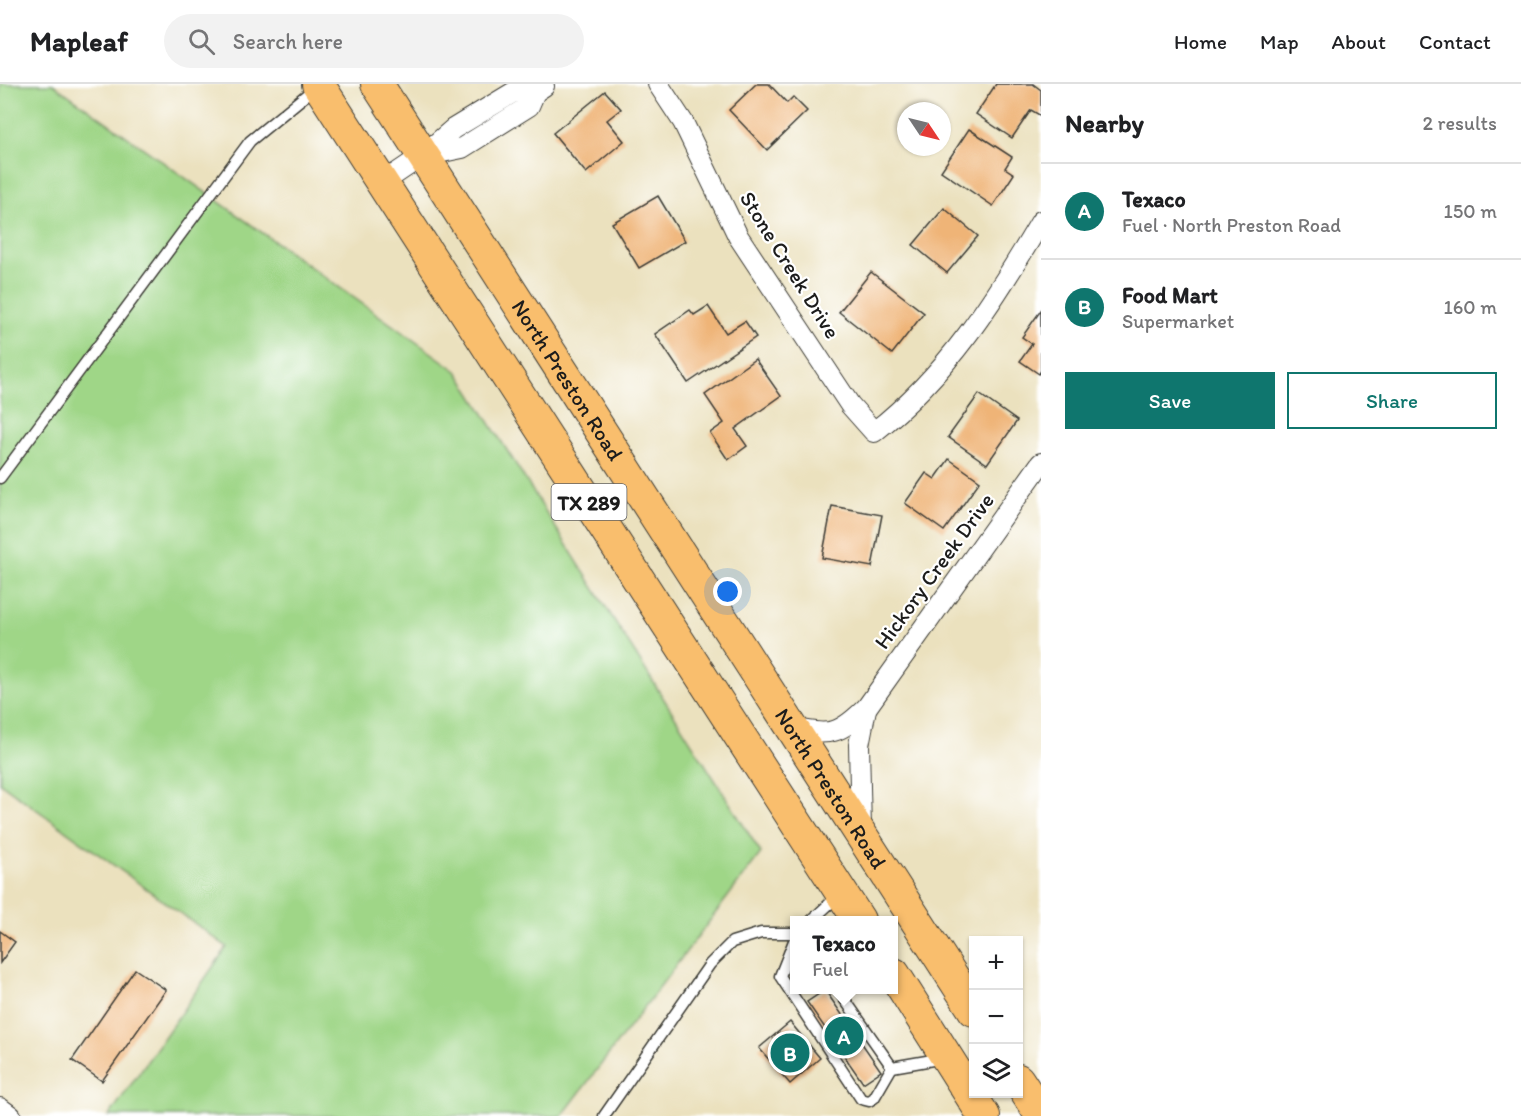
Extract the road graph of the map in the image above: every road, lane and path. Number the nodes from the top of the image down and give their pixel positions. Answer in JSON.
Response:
{"nodes":[{"id":1,"x":377,"y":84,"type":"edge"},
{"id":2,"x":658,"y":84,"type":"edge"},
{"id":3,"x":318,"y":85,"type":"edge"},
{"id":4,"x":540,"y":88,"type":"edge"},
{"id":5,"x":422,"y":156,"type":"junction"},
{"id":6,"x":382,"y":183,"type":"junction"},
{"id":7,"x":1041,"y":221,"type":"edge"},
{"id":8,"x":1041,"y":463,"type":"edge"},
{"id":9,"x":0,"y":478,"type":"edge"},
{"id":10,"x":867,"y":707,"type":"junction"},
{"id":11,"x":793,"y":728,"type":"junction"},
{"id":12,"x":861,"y":836,"type":"junction"},
{"id":13,"x":842,"y":893,"type":"junction"},
{"id":14,"x":817,"y":916,"type":"edge"},
{"id":15,"x":857,"y":916,"type":"edge"},
{"id":16,"x":790,"y":933,"type":"edge"},
{"id":17,"x":790,"y":953,"type":"edge"},
{"id":18,"x":898,"y":980,"type":"edge"},
{"id":19,"x":790,"y":991,"type":"edge"},
{"id":20,"x":792,"y":994,"type":"edge"},
{"id":21,"x":845,"y":994,"type":"edge"},
{"id":22,"x":969,"y":1002,"type":"edge"},
{"id":23,"x":946,"y":1058,"type":"junction"},
{"id":24,"x":892,"y":1067,"type":"junction"},
{"id":25,"x":1023,"y":1088,"type":"edge"},
{"id":26,"x":0,"y":1108,"type":"edge"},
{"id":27,"x":1041,"y":1115,"type":"edge"},
{"id":28,"x":11,"y":1116,"type":"edge"},
{"id":29,"x":604,"y":1116,"type":"edge"},
{"id":30,"x":984,"y":1116,"type":"edge"}],
"edges":[{"from":1,"to":5,"type":"main road","name":"North Preston Road","number":"TX 289"},
{"from":2,"to":7,"type":"street","name":"Stone Creek Drive"},
{"from":3,"to":6,"type":"main road","number":"TX 289"},
{"from":3,"to":9,"type":"lane"},
{"from":4,"to":5,"type":"street"},
{"from":5,"to":6,"type":"street"},
{"from":5,"to":11,"type":"main road","name":"North Preston Road","number":"TX 289"},
{"from":6,"to":13,"type":"main road","number":"TX 289"},
{"from":8,"to":10,"type":"street","name":"Hickory Creek Drive"},
{"from":10,"to":11,"type":"street","name":"Hickory Creek Drive"},
{"from":10,"to":12,"type":"street","name":"Hickory Creek Drive"},
{"from":11,"to":12,"type":"main road","name":"North Preston Road","number":"TX 289"},
{"from":12,"to":22,"type":"main road","name":"North Preston Road","number":"TX 289"},
{"from":13,"to":14,"type":"lane"},
{"from":13,"to":15,"type":"main road","number":"TX 289"},
{"from":16,"to":29,"type":"lane"},
{"from":17,"to":19,"type":"lane"},
{"from":18,"to":23,"type":"main road"},
{"from":20,"to":24,"type":"lane"},
{"from":21,"to":24,"type":"lane"},
{"from":23,"to":24,"type":"lane"},
{"from":23,"to":30,"type":"main road"},
{"from":25,"to":27,"type":"main road"},
{"from":26,"to":28,"type":"street"}]}
